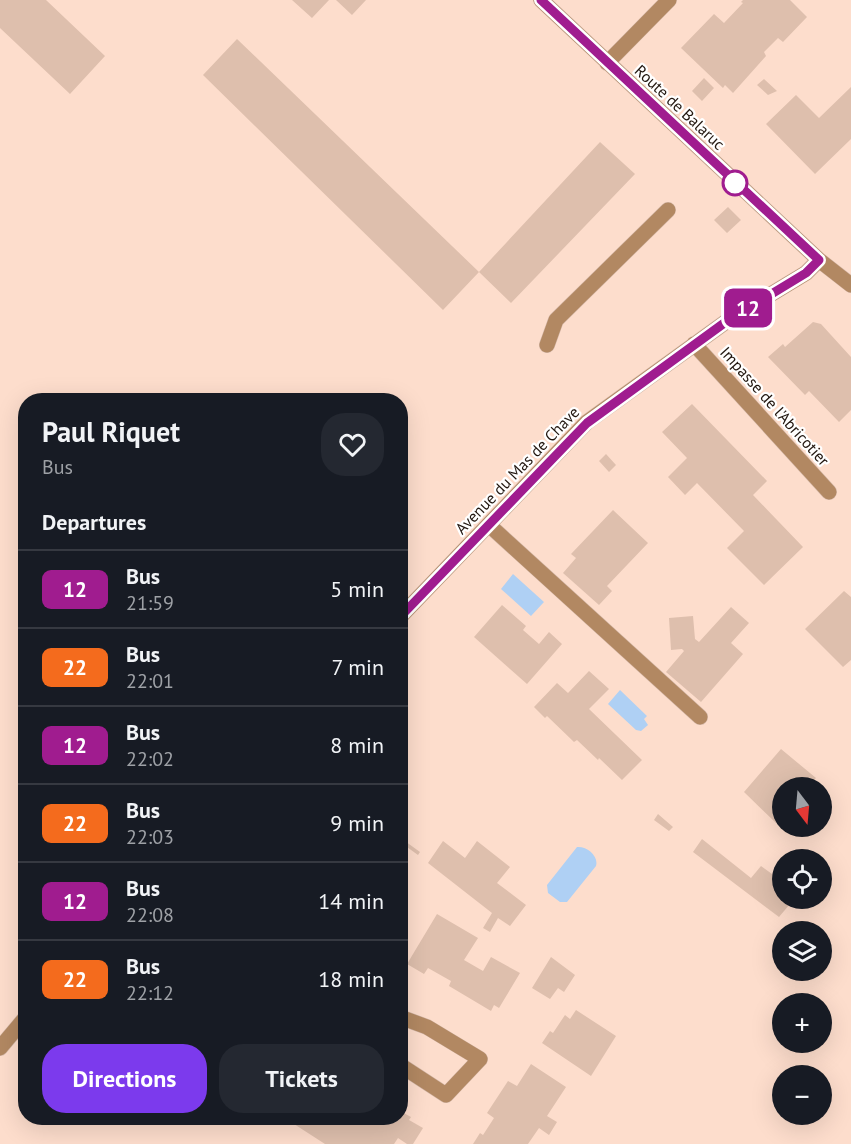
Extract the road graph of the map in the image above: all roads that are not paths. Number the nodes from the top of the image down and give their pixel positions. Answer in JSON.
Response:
{"nodes":[{"id":1,"x":541,"y":0,"type":"edge"},
{"id":2,"x":669,"y":0,"type":"edge"},
{"id":3,"x":607,"y":63,"type":"junction"},
{"id":4,"x":668,"y":210,"type":"dead end"},
{"id":5,"x":819,"y":260,"type":"junction"},
{"id":6,"x":851,"y":285,"type":"edge"},
{"id":7,"x":694,"y":344,"type":"junction"},
{"id":8,"x":547,"y":345,"type":"dead end"},
{"id":9,"x":829,"y":492,"type":"dead end"},
{"id":10,"x":489,"y":525,"type":"junction"},
{"id":11,"x":408,"y":609,"type":"edge"},
{"id":12,"x":700,"y":717,"type":"dead end"},
{"id":13,"x":408,"y":1020,"type":"edge"},
{"id":14,"x":18,"y":1027,"type":"edge"},
{"id":15,"x":0,"y":1048,"type":"edge"},
{"id":16,"x":408,"y":1070,"type":"edge"}],
"edges":[{"from":1,"to":3,"type":"street","name":"Route de Balaruc"},
{"from":2,"to":3,"type":"street"},
{"from":3,"to":5,"type":"street","name":"Route de Balaruc"},
{"from":4,"to":8,"type":"street"},
{"from":5,"to":6,"type":"street","name":"Route de Balaruc"},
{"from":5,"to":7,"type":"street","name":"Avenue du Mas de Chave"},
{"from":7,"to":9,"type":"street","name":"Impasse de l'Abricotier"},
{"from":7,"to":10,"type":"street","name":"Avenue du Mas de Chave"},
{"from":10,"to":11,"type":"street","name":"Avenue du Mas de Chave"},
{"from":10,"to":12,"type":"street"},
{"from":13,"to":16,"type":"street"},
{"from":14,"to":15,"type":"street"}]}
